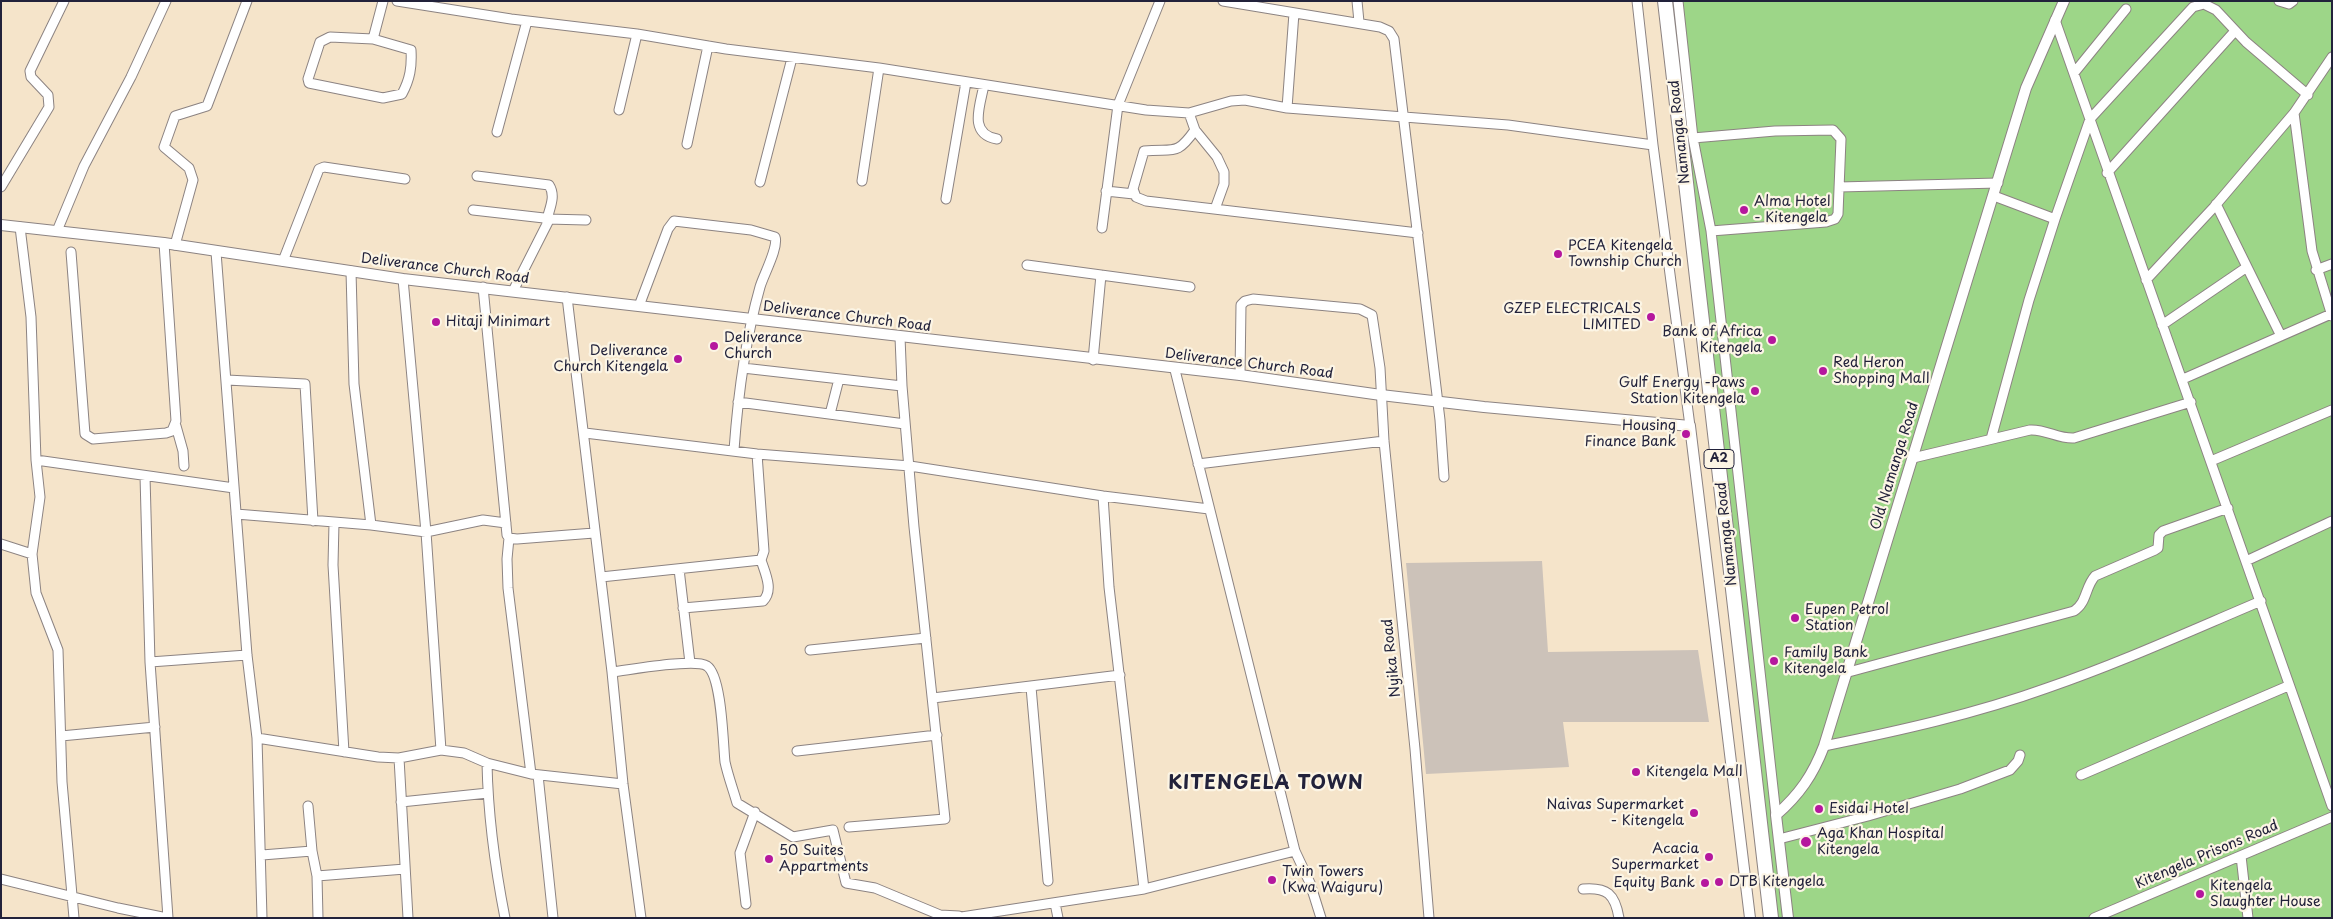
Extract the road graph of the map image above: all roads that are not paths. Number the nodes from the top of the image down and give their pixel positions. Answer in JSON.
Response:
{"nodes":[{"id":1,"x":64,"y":1,"type":"edge"},
{"id":2,"x":166,"y":1,"type":"edge"},
{"id":3,"x":247,"y":1,"type":"edge"},
{"id":4,"x":383,"y":1,"type":"edge"},
{"id":5,"x":397,"y":1,"type":"edge"},
{"id":6,"x":1160,"y":1,"type":"edge"},
{"id":7,"x":1223,"y":1,"type":"edge"},
{"id":8,"x":1357,"y":1,"type":"edge"},
{"id":9,"x":1637,"y":1,"type":"edge"},
{"id":10,"x":1665,"y":1,"type":"edge"},
{"id":11,"x":1678,"y":1,"type":"edge"},
{"id":12,"x":2064,"y":1,"type":"edge"},
{"id":13,"x":2279,"y":1,"type":"edge"},
{"id":14,"x":2293,"y":1,"type":"edge"},
{"id":15,"x":2126,"y":9,"type":"dead end"},
{"id":16,"x":1294,"y":13,"type":"junction"},
{"id":17,"x":2055,"y":20,"type":"junction"},
{"id":18,"x":526,"y":21,"type":"junction"},
{"id":19,"x":1359,"y":22,"type":"junction"},
{"id":20,"x":2235,"y":31,"type":"junction"},
{"id":21,"x":637,"y":34,"type":"junction"},
{"id":22,"x":373,"y":39,"type":"junction"},
{"id":23,"x":708,"y":46,"type":"junction"},
{"id":24,"x":2332,"y":57,"type":"edge"},
{"id":25,"x":792,"y":58,"type":"junction"},
{"id":26,"x":879,"y":68,"type":"junction"},
{"id":27,"x":2074,"y":73,"type":"junction"},
{"id":28,"x":966,"y":82,"type":"junction"},
{"id":29,"x":984,"y":85,"type":"junction"},
{"id":30,"x":2308,"y":95,"type":"junction"},
{"id":31,"x":1118,"y":105,"type":"junction"},
{"id":32,"x":1287,"y":108,"type":"junction"},
{"id":33,"x":619,"y":110,"type":"dead end"},
{"id":34,"x":1188,"y":113,"type":"junction"},
{"id":35,"x":2294,"y":113,"type":"junction"},
{"id":36,"x":1404,"y":118,"type":"junction"},
{"id":37,"x":2090,"y":119,"type":"junction"},
{"id":38,"x":1195,"y":130,"type":"junction"},
{"id":39,"x":497,"y":132,"type":"dead end"},
{"id":40,"x":1693,"y":138,"type":"junction"},
{"id":41,"x":998,"y":139,"type":"dead end"},
{"id":42,"x":687,"y":144,"type":"dead end"},
{"id":43,"x":1653,"y":145,"type":"junction"},
{"id":44,"x":2108,"y":173,"type":"junction"},
{"id":45,"x":478,"y":176,"type":"dead end"},
{"id":46,"x":405,"y":179,"type":"dead end"},
{"id":47,"x":862,"y":181,"type":"dead end"},
{"id":48,"x":760,"y":182,"type":"dead end"},
{"id":49,"x":1998,"y":183,"type":"junction"},
{"id":50,"x":1839,"y":187,"type":"junction"},
{"id":51,"x":1,"y":188,"type":"edge"},
{"id":52,"x":1106,"y":191,"type":"junction"},
{"id":53,"x":1134,"y":194,"type":"junction"},
{"id":54,"x":1994,"y":196,"type":"junction"},
{"id":55,"x":946,"y":199,"type":"dead end"},
{"id":56,"x":2216,"y":204,"type":"junction"},
{"id":57,"x":1215,"y":208,"type":"junction"},
{"id":58,"x":473,"y":210,"type":"dead end"},
{"id":59,"x":547,"y":219,"type":"junction"},
{"id":60,"x":586,"y":220,"type":"dead end"},
{"id":61,"x":2055,"y":220,"type":"junction"},
{"id":62,"x":1,"y":225,"type":"edge"},
{"id":63,"x":20,"y":227,"type":"junction"},
{"id":64,"x":1102,"y":228,"type":"dead end"},
{"id":65,"x":58,"y":231,"type":"junction"},
{"id":66,"x":1711,"y":231,"type":"junction"},
{"id":67,"x":1418,"y":233,"type":"junction"},
{"id":68,"x":164,"y":243,"type":"junction"},
{"id":69,"x":175,"y":245,"type":"junction"},
{"id":70,"x":71,"y":252,"type":"dead end"},
{"id":71,"x":216,"y":252,"type":"junction"},
{"id":72,"x":283,"y":262,"type":"junction"},
{"id":73,"x":2332,"y":264,"type":"edge"},
{"id":74,"x":1027,"y":265,"type":"dead end"},
{"id":75,"x":2247,"y":267,"type":"junction"},
{"id":76,"x":2316,"y":270,"type":"junction"},
{"id":77,"x":350,"y":271,"type":"junction"},
{"id":78,"x":1100,"y":275,"type":"junction"},
{"id":79,"x":403,"y":279,"type":"junction"},
{"id":80,"x":2146,"y":280,"type":"junction"},
{"id":81,"x":1190,"y":287,"type":"dead end"},
{"id":82,"x":483,"y":288,"type":"junction"},
{"id":83,"x":513,"y":291,"type":"junction"},
{"id":84,"x":567,"y":297,"type":"junction"},
{"id":85,"x":639,"y":306,"type":"junction"},
{"id":86,"x":2331,"y":315,"type":"edge"},
{"id":87,"x":750,"y":320,"type":"junction"},
{"id":88,"x":2162,"y":325,"type":"junction"},
{"id":89,"x":2281,"y":336,"type":"junction"},
{"id":90,"x":900,"y":337,"type":"junction"},
{"id":91,"x":1093,"y":360,"type":"junction"},
{"id":92,"x":743,"y":368,"type":"junction"},
{"id":93,"x":1175,"y":370,"type":"junction"},
{"id":94,"x":1240,"y":375,"type":"junction"},
{"id":95,"x":839,"y":379,"type":"junction"},
{"id":96,"x":2182,"y":379,"type":"junction"},
{"id":97,"x":227,"y":380,"type":"junction"},
{"id":98,"x":902,"y":386,"type":"junction"},
{"id":99,"x":1381,"y":395,"type":"junction"},
{"id":100,"x":1437,"y":401,"type":"junction"},
{"id":101,"x":738,"y":402,"type":"junction"},
{"id":102,"x":2191,"y":402,"type":"junction"},
{"id":103,"x":2332,"y":410,"type":"edge"},
{"id":104,"x":830,"y":414,"type":"junction"},
{"id":105,"x":905,"y":424,"type":"junction"},
{"id":106,"x":176,"y":426,"type":"junction"},
{"id":107,"x":1690,"y":426,"type":"junction"},
{"id":108,"x":585,"y":433,"type":"junction"},
{"id":109,"x":1733,"y":433,"type":"junction"},
{"id":110,"x":1716,"y":435,"type":"junction"},
{"id":111,"x":1991,"y":439,"type":"junction"},
{"id":112,"x":1384,"y":441,"type":"junction"},
{"id":113,"x":734,"y":450,"type":"junction"},
{"id":114,"x":756,"y":454,"type":"junction"},
{"id":115,"x":1912,"y":458,"type":"junction"},
{"id":116,"x":36,"y":460,"type":"junction"},
{"id":117,"x":2211,"y":462,"type":"junction"},
{"id":118,"x":1198,"y":464,"type":"junction"},
{"id":119,"x":184,"y":466,"type":"dead end"},
{"id":120,"x":910,"y":466,"type":"junction"},
{"id":121,"x":145,"y":476,"type":"junction"},
{"id":122,"x":1444,"y":477,"type":"dead end"},
{"id":123,"x":234,"y":488,"type":"junction"},
{"id":124,"x":1103,"y":496,"type":"junction"},
{"id":125,"x":2228,"y":508,"type":"junction"},
{"id":126,"x":1209,"y":509,"type":"junction"},
{"id":127,"x":236,"y":514,"type":"junction"},
{"id":128,"x":313,"y":521,"type":"junction"},
{"id":129,"x":2332,"y":521,"type":"edge"},
{"id":130,"x":334,"y":523,"type":"junction"},
{"id":131,"x":506,"y":523,"type":"junction"},
{"id":132,"x":371,"y":525,"type":"junction"},
{"id":133,"x":426,"y":532,"type":"junction"},
{"id":134,"x":594,"y":533,"type":"junction"},
{"id":135,"x":509,"y":538,"type":"junction"},
{"id":136,"x":1,"y":544,"type":"edge"},
{"id":137,"x":32,"y":554,"type":"junction"},
{"id":138,"x":761,"y":560,"type":"junction"},
{"id":139,"x":2246,"y":561,"type":"junction"},
{"id":140,"x":678,"y":568,"type":"junction"},
{"id":141,"x":601,"y":577,"type":"junction"},
{"id":142,"x":1750,"y":583,"type":"junction"},
{"id":143,"x":1733,"y":588,"type":"junction"},
{"id":144,"x":2261,"y":600,"type":"junction"},
{"id":145,"x":683,"y":608,"type":"junction"},
{"id":146,"x":926,"y":638,"type":"junction"},
{"id":147,"x":810,"y":650,"type":"dead end"},
{"id":148,"x":246,"y":655,"type":"junction"},
{"id":149,"x":150,"y":662,"type":"junction"},
{"id":150,"x":690,"y":663,"type":"junction"},
{"id":151,"x":612,"y":672,"type":"junction"},
{"id":152,"x":1845,"y":673,"type":"junction"},
{"id":153,"x":1120,"y":675,"type":"junction"},
{"id":154,"x":2288,"y":686,"type":"junction"},
{"id":155,"x":1031,"y":687,"type":"junction"},
{"id":156,"x":933,"y":698,"type":"junction"},
{"id":157,"x":155,"y":727,"type":"junction"},
{"id":158,"x":937,"y":735,"type":"junction"},
{"id":159,"x":61,"y":736,"type":"junction"},
{"id":160,"x":257,"y":738,"type":"junction"},
{"id":161,"x":1824,"y":746,"type":"junction"},
{"id":162,"x":441,"y":750,"type":"junction"},
{"id":163,"x":797,"y":751,"type":"dead end"},
{"id":164,"x":344,"y":752,"type":"junction"},
{"id":165,"x":2020,"y":755,"type":"dead end"},
{"id":166,"x":399,"y":758,"type":"junction"},
{"id":167,"x":487,"y":763,"type":"junction"},
{"id":168,"x":535,"y":774,"type":"junction"},
{"id":169,"x":2081,"y":775,"type":"dead end"},
{"id":170,"x":623,"y":784,"type":"junction"},
{"id":171,"x":488,"y":793,"type":"junction"},
{"id":172,"x":401,"y":802,"type":"junction"},
{"id":173,"x":308,"y":806,"type":"dead end"},
{"id":174,"x":2332,"y":806,"type":"edge"},
{"id":175,"x":755,"y":812,"type":"junction"},
{"id":176,"x":1776,"y":815,"type":"junction"},
{"id":177,"x":2332,"y":817,"type":"edge"},
{"id":178,"x":849,"y":827,"type":"dead end"},
{"id":179,"x":1779,"y":839,"type":"junction"},
{"id":180,"x":312,"y":851,"type":"junction"},
{"id":181,"x":1295,"y":851,"type":"junction"},
{"id":182,"x":262,"y":855,"type":"junction"},
{"id":183,"x":2240,"y":856,"type":"junction"},
{"id":184,"x":405,"y":869,"type":"junction"},
{"id":185,"x":317,"y":876,"type":"junction"},
{"id":186,"x":1,"y":879,"type":"edge"},
{"id":187,"x":1048,"y":881,"type":"dead end"},
{"id":188,"x":1144,"y":889,"type":"junction"},
{"id":189,"x":1583,"y":889,"type":"dead end"},
{"id":190,"x":73,"y":897,"type":"junction"},
{"id":191,"x":1055,"y":903,"type":"junction"},
{"id":192,"x":746,"y":904,"type":"dead end"},
{"id":193,"x":957,"y":917,"type":"edge"},
{"id":194,"x":74,"y":918,"type":"edge"},
{"id":195,"x":167,"y":918,"type":"edge"},
{"id":196,"x":262,"y":918,"type":"edge"},
{"id":197,"x":318,"y":918,"type":"edge"},
{"id":198,"x":408,"y":918,"type":"edge"},
{"id":199,"x":505,"y":918,"type":"edge"},
{"id":200,"x":553,"y":918,"type":"edge"},
{"id":201,"x":641,"y":918,"type":"edge"},
{"id":202,"x":1058,"y":918,"type":"edge"},
{"id":203,"x":1320,"y":918,"type":"edge"},
{"id":204,"x":1429,"y":918,"type":"edge"},
{"id":205,"x":1619,"y":918,"type":"edge"},
{"id":206,"x":1750,"y":918,"type":"edge"},
{"id":207,"x":1771,"y":918,"type":"edge"},
{"id":208,"x":1788,"y":918,"type":"edge"},
{"id":209,"x":2094,"y":918,"type":"edge"},
{"id":210,"x":2248,"y":918,"type":"edge"}],
"edges":[{"from":1,"to":51,"type":"street"},
{"from":2,"to":65,"type":"street"},
{"from":3,"to":69,"type":"street"},
{"from":4,"to":22,"type":"street"},
{"from":5,"to":18,"type":"street"},
{"from":6,"to":31,"type":"street"},
{"from":7,"to":16,"type":"street"},
{"from":8,"to":19,"type":"street"},
{"from":9,"to":43,"type":"street"},
{"from":10,"to":110,"type":"highway","name":"Namanga Road","number":"A2"},
{"from":11,"to":40,"type":"street"},
{"from":12,"to":17,"type":"street","name":"Old Namanga Road"},
{"from":13,"to":14,"type":"street"},
{"from":15,"to":27,"type":"street"},
{"from":16,"to":19,"type":"street"},
{"from":16,"to":32,"type":"street"},
{"from":17,"to":27,"type":"street"},
{"from":17,"to":49,"type":"street","name":"Old Namanga Road"},
{"from":18,"to":21,"type":"street"},
{"from":18,"to":39,"type":"street"},
{"from":19,"to":36,"type":"street"},
{"from":20,"to":30,"type":"street"},
{"from":20,"to":37,"type":"street"},
{"from":20,"to":44,"type":"street"},
{"from":21,"to":23,"type":"street"},
{"from":21,"to":33,"type":"street"},
{"from":22,"to":22,"type":"street"},
{"from":23,"to":25,"type":"street"},
{"from":23,"to":42,"type":"street"},
{"from":24,"to":30,"type":"street"},
{"from":25,"to":26,"type":"street"},
{"from":25,"to":48,"type":"street"},
{"from":26,"to":28,"type":"street"},
{"from":26,"to":47,"type":"street"},
{"from":27,"to":37,"type":"street"},
{"from":28,"to":29,"type":"street"},
{"from":28,"to":55,"type":"street"},
{"from":29,"to":31,"type":"street"},
{"from":29,"to":41,"type":"street"},
{"from":30,"to":35,"type":"street"},
{"from":31,"to":34,"type":"street"},
{"from":31,"to":52,"type":"street"},
{"from":32,"to":34,"type":"street"},
{"from":32,"to":36,"type":"street"},
{"from":34,"to":38,"type":"street"},
{"from":35,"to":56,"type":"street"},
{"from":35,"to":76,"type":"street"},
{"from":36,"to":43,"type":"street"},
{"from":36,"to":67,"type":"street"},
{"from":37,"to":44,"type":"street"},
{"from":37,"to":61,"type":"street"},
{"from":38,"to":53,"type":"street"},
{"from":38,"to":57,"type":"street"},
{"from":40,"to":50,"type":"street"},
{"from":40,"to":66,"type":"street"},
{"from":43,"to":107,"type":"street"},
{"from":44,"to":80,"type":"street"},
{"from":45,"to":59,"type":"street"},
{"from":46,"to":72,"type":"street"},
{"from":49,"to":50,"type":"street"},
{"from":49,"to":54,"type":"street","name":"Old Namanga Road"},
{"from":50,"to":66,"type":"street"},
{"from":52,"to":53,"type":"street"},
{"from":52,"to":64,"type":"street"},
{"from":53,"to":57,"type":"street"},
{"from":54,"to":61,"type":"street"},
{"from":54,"to":115,"type":"street","name":"Old Namanga Road"},
{"from":56,"to":75,"type":"street"},
{"from":56,"to":80,"type":"street"},
{"from":57,"to":67,"type":"street"},
{"from":58,"to":59,"type":"street"},
{"from":59,"to":60,"type":"street"},
{"from":59,"to":83,"type":"street"},
{"from":61,"to":111,"type":"street"},
{"from":62,"to":63,"type":"street","name":"Deliverance Church Road"},
{"from":63,"to":65,"type":"street","name":"Deliverance Church Road"},
{"from":63,"to":116,"type":"street"},
{"from":65,"to":68,"type":"street","name":"Deliverance Church Road"},
{"from":66,"to":109,"type":"street"},
{"from":67,"to":100,"type":"street"},
{"from":68,"to":69,"type":"street","name":"Deliverance Church Road"},
{"from":68,"to":106,"type":"street"},
{"from":69,"to":71,"type":"street","name":"Deliverance Church Road"},
{"from":70,"to":106,"type":"street"},
{"from":71,"to":72,"type":"street","name":"Deliverance Church Road"},
{"from":71,"to":97,"type":"street"},
{"from":72,"to":77,"type":"street","name":"Deliverance Church Road"},
{"from":73,"to":76,"type":"street"},
{"from":74,"to":78,"type":"street"},
{"from":75,"to":88,"type":"street"},
{"from":75,"to":89,"type":"street"},
{"from":76,"to":86,"type":"street"},
{"from":77,"to":79,"type":"street","name":"Deliverance Church Road"},
{"from":77,"to":132,"type":"street"},
{"from":78,"to":81,"type":"street"},
{"from":78,"to":91,"type":"street"},
{"from":79,"to":82,"type":"street","name":"Deliverance Church Road"},
{"from":79,"to":133,"type":"street"},
{"from":80,"to":88,"type":"street"},
{"from":82,"to":83,"type":"street","name":"Deliverance Church Road"},
{"from":82,"to":131,"type":"street"},
{"from":83,"to":84,"type":"street","name":"Deliverance Church Road"},
{"from":84,"to":85,"type":"street","name":"Deliverance Church Road"},
{"from":84,"to":108,"type":"street"},
{"from":85,"to":87,"type":"street","name":"Deliverance Church Road"},
{"from":85,"to":87,"type":"street"},
{"from":86,"to":89,"type":"street"},
{"from":87,"to":90,"type":"street","name":"Deliverance Church Road"},
{"from":87,"to":92,"type":"street"},
{"from":88,"to":96,"type":"street"},
{"from":89,"to":96,"type":"street"},
{"from":90,"to":91,"type":"street","name":"Deliverance Church Road"},
{"from":90,"to":98,"type":"street"},
{"from":91,"to":93,"type":"street","name":"Deliverance Church Road"},
{"from":92,"to":95,"type":"street"},
{"from":92,"to":101,"type":"street"},
{"from":93,"to":94,"type":"street","name":"Deliverance Church Road"},
{"from":93,"to":118,"type":"street"},
{"from":94,"to":99,"type":"street","name":"Deliverance Church Road"},
{"from":94,"to":99,"type":"street","name":"Nyika Road"},
{"from":95,"to":98,"type":"street"},
{"from":95,"to":104,"type":"street"},
{"from":96,"to":102,"type":"street"},
{"from":97,"to":123,"type":"street"},
{"from":97,"to":128,"type":"street"},
{"from":98,"to":105,"type":"street"},
{"from":99,"to":100,"type":"street","name":"Deliverance Church Road"},
{"from":99,"to":112,"type":"street","name":"Nyika Road"},
{"from":100,"to":107,"type":"street","name":"Deliverance Church Road"},
{"from":100,"to":122,"type":"street"},
{"from":101,"to":104,"type":"street"},
{"from":101,"to":113,"type":"street"},
{"from":102,"to":111,"type":"street"},
{"from":102,"to":117,"type":"street"},
{"from":103,"to":117,"type":"street"},
{"from":104,"to":105,"type":"street"},
{"from":105,"to":120,"type":"street"},
{"from":106,"to":119,"type":"street"},
{"from":107,"to":206,"type":"street"},
{"from":108,"to":113,"type":"street"},
{"from":108,"to":134,"type":"street"},
{"from":109,"to":110,"type":"street"},
{"from":109,"to":142,"type":"street"},
{"from":110,"to":143,"type":"highway","name":"Namanga Road","number":"A2"},
{"from":111,"to":115,"type":"street"},
{"from":112,"to":118,"type":"street"},
{"from":112,"to":204,"type":"street","name":"Nyika Road"},
{"from":113,"to":114,"type":"street"},
{"from":114,"to":120,"type":"street"},
{"from":114,"to":138,"type":"street"},
{"from":115,"to":152,"type":"street","name":"Old Namanga Road"},
{"from":116,"to":121,"type":"street"},
{"from":116,"to":137,"type":"street"},
{"from":117,"to":125,"type":"street"},
{"from":118,"to":126,"type":"street"},
{"from":120,"to":124,"type":"street"},
{"from":120,"to":146,"type":"street"},
{"from":121,"to":123,"type":"street"},
{"from":121,"to":149,"type":"street"},
{"from":123,"to":127,"type":"street"},
{"from":124,"to":126,"type":"street"},
{"from":124,"to":153,"type":"street"},
{"from":125,"to":139,"type":"street"},
{"from":125,"to":152,"type":"street"},
{"from":126,"to":181,"type":"street"},
{"from":127,"to":128,"type":"street"},
{"from":127,"to":148,"type":"street"},
{"from":128,"to":130,"type":"street"},
{"from":129,"to":139,"type":"street"},
{"from":130,"to":132,"type":"street"},
{"from":130,"to":164,"type":"street"},
{"from":131,"to":133,"type":"street"},
{"from":131,"to":135,"type":"street"},
{"from":132,"to":133,"type":"street"},
{"from":133,"to":162,"type":"street"},
{"from":134,"to":135,"type":"street"},
{"from":134,"to":141,"type":"street"},
{"from":135,"to":168,"type":"street"},
{"from":136,"to":137,"type":"street"},
{"from":137,"to":159,"type":"street"},
{"from":138,"to":140,"type":"street"},
{"from":138,"to":145,"type":"street"},
{"from":139,"to":144,"type":"street"},
{"from":140,"to":141,"type":"street"},
{"from":140,"to":145,"type":"street"},
{"from":141,"to":151,"type":"street"},
{"from":142,"to":143,"type":"street"},
{"from":142,"to":176,"type":"street"},
{"from":143,"to":207,"type":"highway","name":"Namanga Road","number":"A2"},
{"from":144,"to":154,"type":"street"},
{"from":144,"to":161,"type":"street"},
{"from":145,"to":150,"type":"street"},
{"from":146,"to":147,"type":"street"},
{"from":146,"to":156,"type":"street"},
{"from":148,"to":149,"type":"street"},
{"from":148,"to":160,"type":"street"},
{"from":149,"to":157,"type":"street"},
{"from":150,"to":151,"type":"street"},
{"from":150,"to":175,"type":"street"},
{"from":151,"to":170,"type":"street"},
{"from":152,"to":161,"type":"street","name":"Old Namanga Road"},
{"from":153,"to":155,"type":"street"},
{"from":153,"to":188,"type":"street"},
{"from":154,"to":169,"type":"street"},
{"from":154,"to":174,"type":"street"},
{"from":155,"to":156,"type":"street"},
{"from":155,"to":187,"type":"street"},
{"from":156,"to":158,"type":"street"},
{"from":157,"to":159,"type":"street"},
{"from":157,"to":195,"type":"street"},
{"from":158,"to":163,"type":"street"},
{"from":158,"to":178,"type":"street"},
{"from":159,"to":190,"type":"street"},
{"from":160,"to":164,"type":"street"},
{"from":160,"to":182,"type":"street"},
{"from":161,"to":176,"type":"street","name":"Old Namanga Road"},
{"from":162,"to":166,"type":"street"},
{"from":162,"to":167,"type":"street"},
{"from":164,"to":166,"type":"street"},
{"from":165,"to":179,"type":"street"},
{"from":166,"to":172,"type":"street"},
{"from":167,"to":168,"type":"street"},
{"from":167,"to":171,"type":"street"},
{"from":168,"to":170,"type":"street"},
{"from":168,"to":200,"type":"street"},
{"from":170,"to":201,"type":"street"},
{"from":171,"to":172,"type":"street"},
{"from":171,"to":199,"type":"street"},
{"from":172,"to":184,"type":"street"},
{"from":173,"to":180,"type":"street"},
{"from":175,"to":192,"type":"street"},
{"from":175,"to":193,"type":"street"},
{"from":176,"to":179,"type":"street"},
{"from":177,"to":183,"type":"street","name":"Kitengela Prisons Road"},
{"from":179,"to":208,"type":"street"},
{"from":180,"to":182,"type":"street"},
{"from":180,"to":185,"type":"street"},
{"from":181,"to":188,"type":"street"},
{"from":181,"to":203,"type":"street"},
{"from":182,"to":196,"type":"street"},
{"from":183,"to":209,"type":"street","name":"Kitengela Prisons Road"},
{"from":183,"to":210,"type":"street"},
{"from":184,"to":185,"type":"street"},
{"from":184,"to":198,"type":"street"},
{"from":185,"to":197,"type":"street"},
{"from":186,"to":190,"type":"street"},
{"from":188,"to":191,"type":"street"},
{"from":189,"to":205,"type":"street"},
{"from":190,"to":194,"type":"street"},
{"from":190,"to":195,"type":"street"},
{"from":191,"to":193,"type":"street"},
{"from":191,"to":202,"type":"street"}]}
